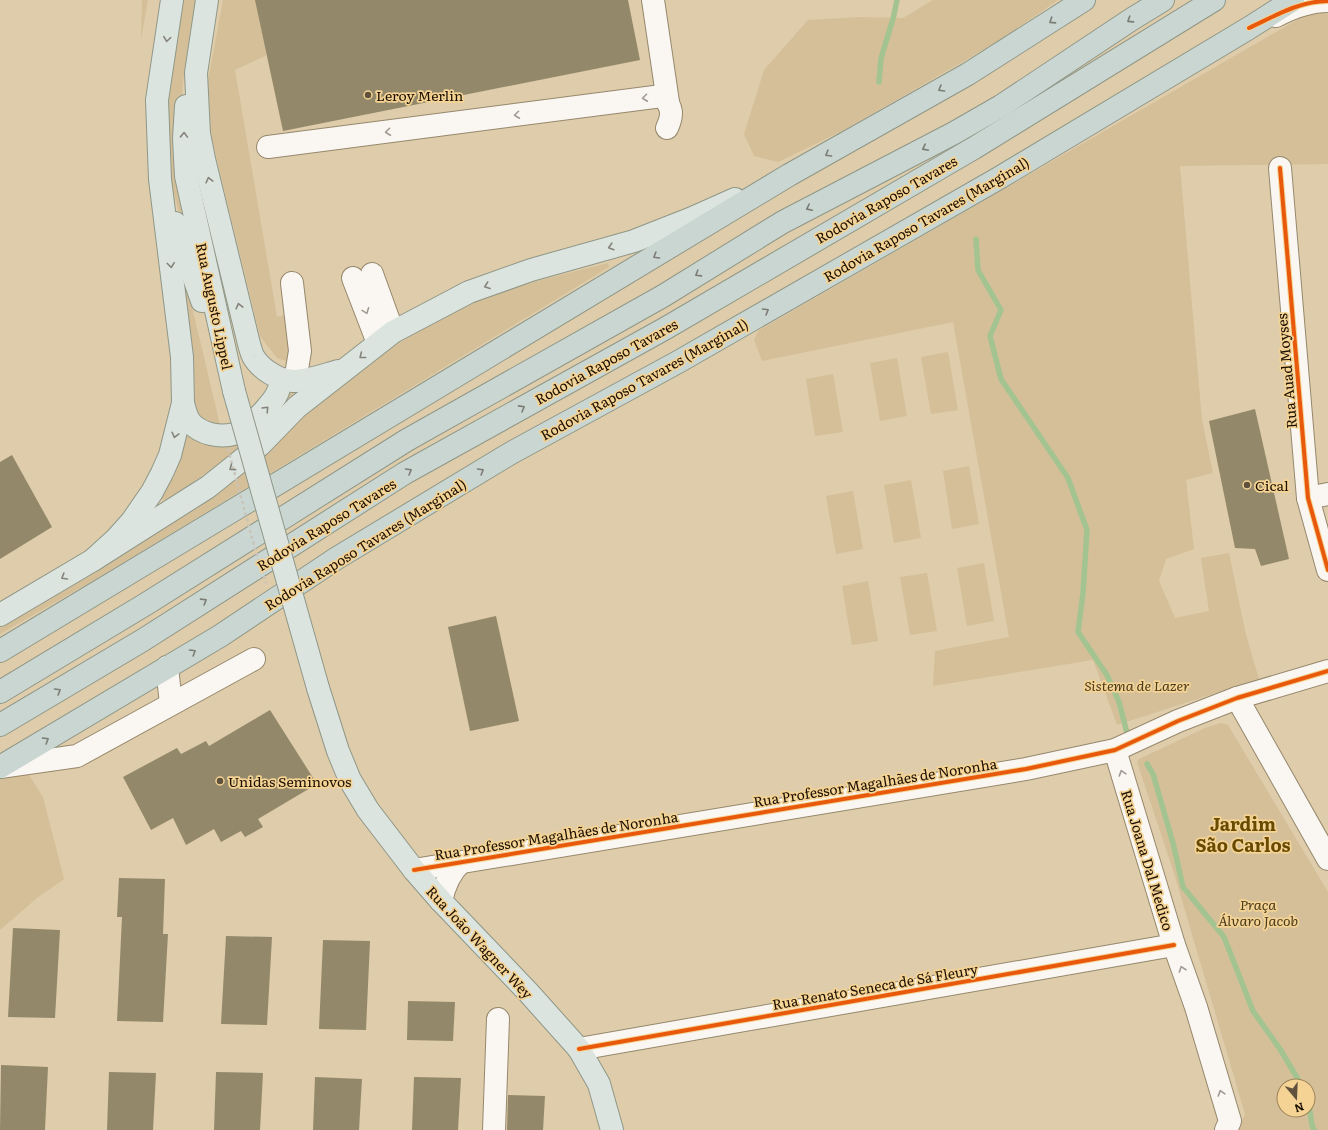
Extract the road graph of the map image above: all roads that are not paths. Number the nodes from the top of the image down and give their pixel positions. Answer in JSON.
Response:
{"nodes":[{"id":1,"x":172,"y":0,"type":"edge"},
{"id":2,"x":207,"y":0,"type":"edge"},
{"id":3,"x":653,"y":0,"type":"edge"},
{"id":4,"x":1084,"y":0,"type":"edge"},
{"id":5,"x":1134,"y":0,"type":"edge"},
{"id":6,"x":1164,"y":0,"type":"edge"},
{"id":7,"x":1214,"y":0,"type":"edge"},
{"id":8,"x":1293,"y":0,"type":"edge"},
{"id":9,"x":1328,"y":1,"type":"edge"},
{"id":10,"x":1249,"y":28,"type":"junction"},
{"id":11,"x":196,"y":73,"type":"junction"},
{"id":12,"x":668,"y":102,"type":"junction"},
{"id":13,"x":667,"y":128,"type":"dead end"},
{"id":14,"x":954,"y":133,"type":"junction"},
{"id":15,"x":268,"y":147,"type":"dead end"},
{"id":16,"x":1280,"y":168,"type":"dead end"},
{"id":17,"x":790,"y":175,"type":"junction"},
{"id":18,"x":160,"y":179,"type":"junction"},
{"id":19,"x":363,"y":276,"type":"dead end"},
{"id":20,"x":292,"y":283,"type":"dead end"},
{"id":21,"x":386,"y":337,"type":"junction"},
{"id":22,"x":344,"y":369,"type":"junction"},
{"id":23,"x":288,"y":380,"type":"junction"},
{"id":24,"x":232,"y":385,"type":"junction"},
{"id":25,"x":183,"y":403,"type":"junction"},
{"id":26,"x":1318,"y":496,"type":"edge"},
{"id":27,"x":93,"y":560,"type":"junction"},
{"id":28,"x":1328,"y":570,"type":"edge"},
{"id":29,"x":0,"y":615,"type":"edge"},
{"id":30,"x":0,"y":650,"type":"edge"},
{"id":31,"x":254,"y":659,"type":"dead end"},
{"id":32,"x":167,"y":667,"type":"junction"},
{"id":33,"x":1328,"y":671,"type":"edge"},
{"id":34,"x":0,"y":692,"type":"edge"},
{"id":35,"x":1238,"y":698,"type":"junction"},
{"id":36,"x":171,"y":704,"type":"junction"},
{"id":37,"x":0,"y":725,"type":"edge"},
{"id":38,"x":1115,"y":750,"type":"junction"},
{"id":39,"x":0,"y":767,"type":"edge"},
{"id":40,"x":1325,"y":847,"type":"edge"},
{"id":41,"x":461,"y":862,"type":"junction"},
{"id":42,"x":414,"y":870,"type":"junction"},
{"id":43,"x":441,"y":901,"type":"junction"},
{"id":44,"x":1174,"y":945,"type":"junction"},
{"id":45,"x":498,"y":1019,"type":"dead end"},
{"id":46,"x":579,"y":1049,"type":"junction"},
{"id":47,"x":494,"y":1130,"type":"edge"},
{"id":48,"x":612,"y":1130,"type":"edge"},
{"id":49,"x":1226,"y":1130,"type":"edge"}],
"edges":[{"from":1,"to":18,"type":"main road","name":"Rua Augusto Lippel","one_way":true},
{"from":2,"to":11,"type":"main road","name":"Rua Augusto Lippel"},
{"from":3,"to":12,"type":"street"},
{"from":4,"to":17,"type":"highway","one_way":true},
{"from":5,"to":14,"type":"highway"},
{"from":6,"to":14,"type":"highway","name":"Rodovia Raposo Tavares","one_way":true},
{"from":37,"to":7,"type":"highway","name":"Rodovia Raposo Tavares","one_way":true},
{"from":8,"to":10,"type":"highway","name":"Rodovia Raposo Tavares (Marginal)"},
{"from":9,"to":10,"type":"street"},
{"from":32,"to":10,"type":"highway","name":"Rodovia Raposo Tavares (Marginal)","one_way":true},
{"from":23,"to":11,"type":"main road","name":"Rua Augusto Lippel","one_way":true},
{"from":24,"to":11,"type":"main road","name":"Rua Augusto Lippel","one_way":true},
{"from":12,"to":13,"type":"street"},
{"from":12,"to":15,"type":"street","one_way":true},
{"from":14,"to":34,"type":"highway","name":"Rodovia Raposo Tavares","one_way":true},
{"from":16,"to":26,"type":"street","name":"Rua Auad Moyses"},
{"from":17,"to":21,"type":"main road","one_way":true},
{"from":17,"to":30,"type":"highway","one_way":true},
{"from":18,"to":24,"type":"main road","name":"Rua Augusto Lippel"},
{"from":18,"to":25,"type":"main road","name":"Rua Augusto Lippel","one_way":true},
{"from":19,"to":21,"type":"street"},
{"from":20,"to":23,"type":"street"},
{"from":21,"to":22,"type":"main road","one_way":true},
{"from":22,"to":23,"type":"main road"},
{"from":22,"to":27,"type":"main road","one_way":true},
{"from":25,"to":23,"type":"main road","name":"Rua Augusto Lippel","one_way":true},
{"from":24,"to":42,"type":"main road","name":"Rua João Wagner Wey","bridge":true},
{"from":25,"to":27,"type":"main road","name":"Rua Augusto Lippel","one_way":true},
{"from":26,"to":28,"type":"street","name":"Rua Auad Moyses"},
{"from":27,"to":29,"type":"main road","name":"Rua Augusto Lippel","one_way":true},
{"from":31,"to":36,"type":"street"},
{"from":32,"to":36,"type":"street"},
{"from":39,"to":32,"type":"highway","name":"Rodovia Raposo Tavares (Marginal)","one_way":true},
{"from":33,"to":35,"type":"street","name":"Rua Professor Magalhães de Noronha"},
{"from":35,"to":38,"type":"street","name":"Rua Professor Magalhães de Noronha"},
{"from":35,"to":40,"type":"street"},
{"from":36,"to":39,"type":"street"},
{"from":38,"to":41,"type":"street","name":"Rua Professor Magalhães de Noronha"},
{"from":44,"to":38,"type":"street","name":"Rua Joana Dal Medico","one_way":true},
{"from":41,"to":42,"type":"street","name":"Rua Professor Magalhães de Noronha"},
{"from":41,"to":43,"type":"street","name":"Rua Professor Magalhães de Noronha"},
{"from":42,"to":43,"type":"main road","name":"Rua João Wagner Wey"},
{"from":43,"to":46,"type":"main road","name":"Rua João Wagner Wey"},
{"from":44,"to":46,"type":"street","name":"Rua Renato Seneca de Sá Fleury"},
{"from":49,"to":44,"type":"street","name":"Rua Joana Dal Medico","one_way":true},
{"from":45,"to":47,"type":"street"},
{"from":46,"to":48,"type":"main road","name":"Rua João Wagner Wey"}]}
